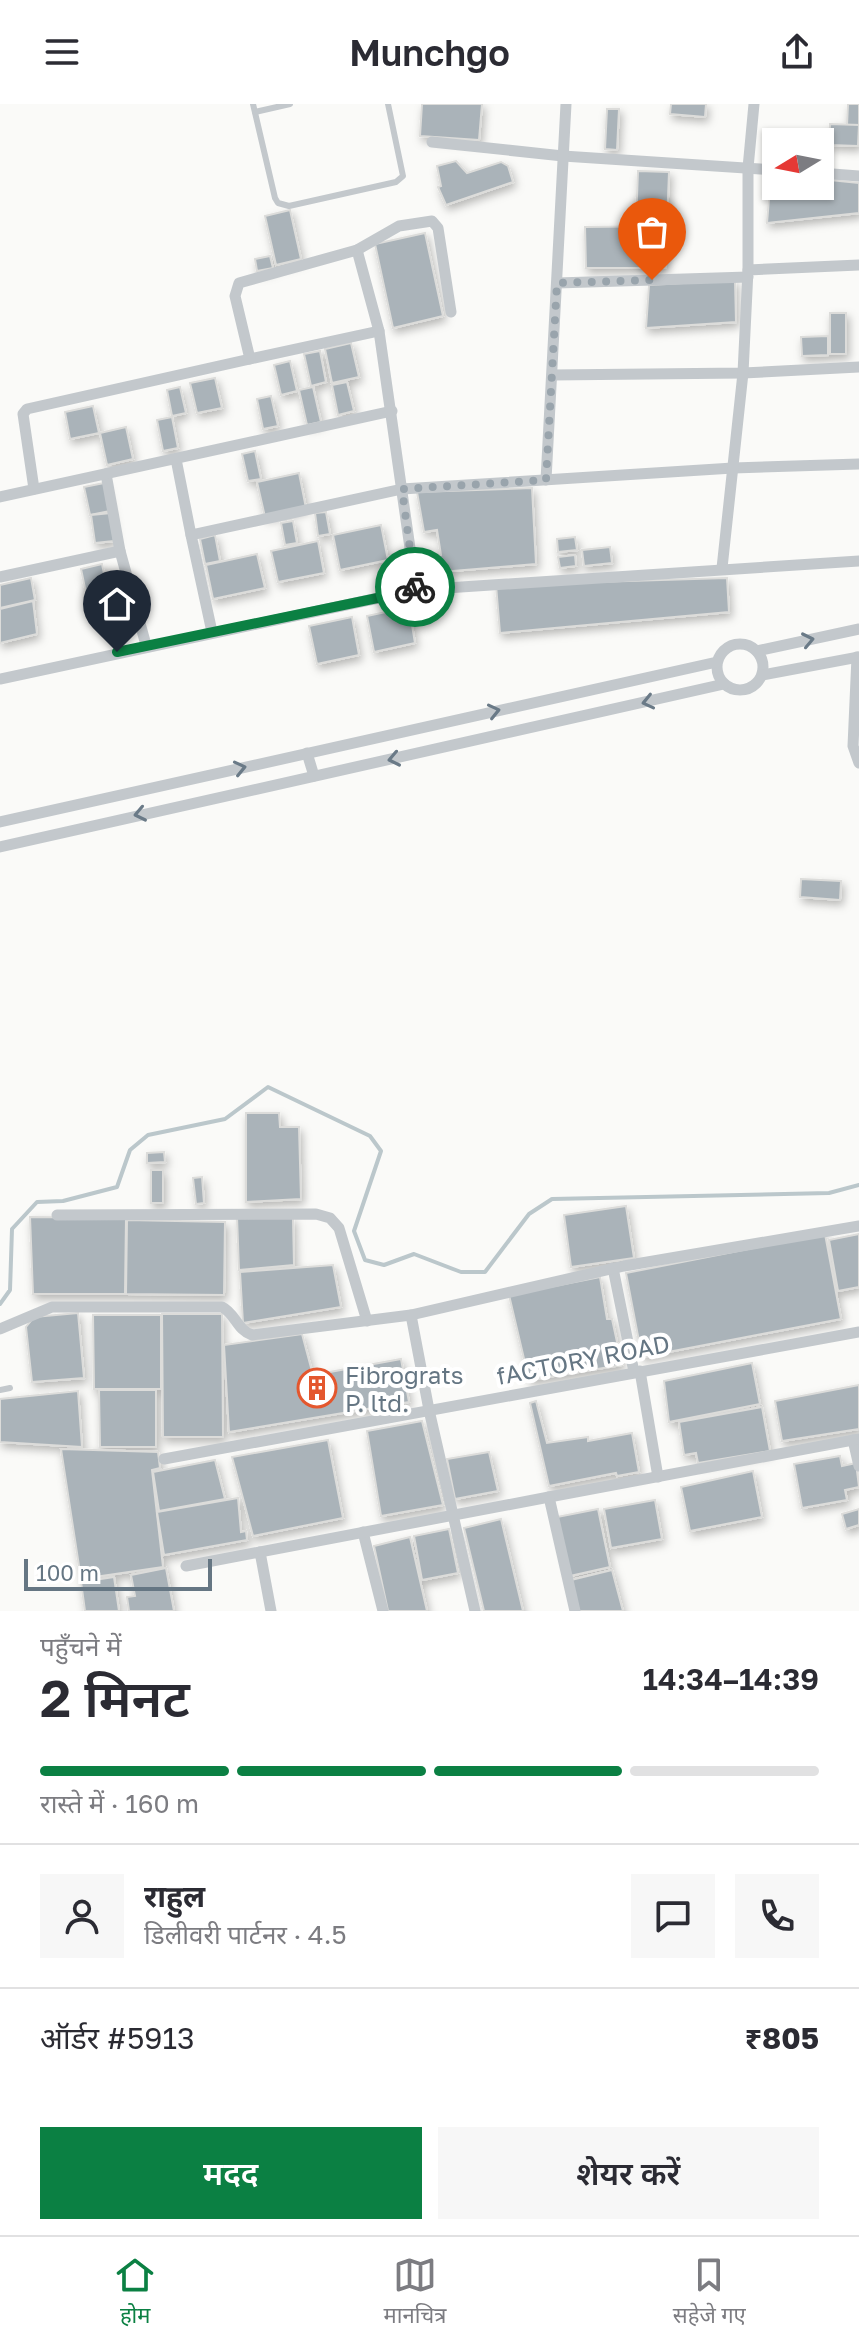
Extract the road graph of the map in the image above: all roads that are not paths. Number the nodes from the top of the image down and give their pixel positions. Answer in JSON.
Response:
{"nodes":[{"id":1,"x":290,"y":104,"type":"edge"},
{"id":2,"x":388,"y":104,"type":"edge"},
{"id":3,"x":566,"y":104,"type":"edge"},
{"id":4,"x":754,"y":104,"type":"edge"},
{"id":5,"x":254,"y":108,"type":"edge"},
{"id":6,"x":432,"y":142,"type":"dead end"},
{"id":7,"x":563,"y":156,"type":"junction"},
{"id":8,"x":748,"y":168,"type":"junction"},
{"id":9,"x":762,"y":169,"type":"edge"},
{"id":10,"x":834,"y":174,"type":"edge"},
{"id":11,"x":859,"y":176,"type":"edge"},
{"id":12,"x":357,"y":250,"type":"junction"},
{"id":13,"x":859,"y":265,"type":"edge"},
{"id":14,"x":748,"y":273,"type":"junction"},
{"id":15,"x":557,"y":283,"type":"junction"},
{"id":16,"x":451,"y":312,"type":"dead end"},
{"id":17,"x":379,"y":331,"type":"junction"},
{"id":18,"x":250,"y":359,"type":"junction"},
{"id":19,"x":859,"y":367,"type":"edge"},
{"id":20,"x":743,"y":373,"type":"junction"},
{"id":21,"x":552,"y":375,"type":"junction"},
{"id":22,"x":392,"y":411,"type":"junction"},
{"id":23,"x":176,"y":459,"type":"junction"},
{"id":24,"x":859,"y":464,"type":"edge"},
{"id":25,"x":733,"y":468,"type":"junction"},
{"id":26,"x":106,"y":474,"type":"junction"},
{"id":27,"x":546,"y":480,"type":"junction"},
{"id":28,"x":34,"y":489,"type":"junction"},
{"id":29,"x":402,"y":489,"type":"junction"},
{"id":30,"x":0,"y":497,"type":"edge"},
{"id":31,"x":191,"y":535,"type":"junction"},
{"id":32,"x":120,"y":551,"type":"junction"},
{"id":33,"x":859,"y":561,"type":"edge"},
{"id":34,"x":722,"y":568,"type":"junction"},
{"id":35,"x":0,"y":577,"type":"edge"},
{"id":36,"x":416,"y":590,"type":"junction"},
{"id":37,"x":859,"y":629,"type":"edge"},
{"id":38,"x":212,"y":632,"type":"junction"},
{"id":39,"x":146,"y":645,"type":"junction"},
{"id":40,"x":757,"y":651,"type":"junction"},
{"id":41,"x":858,"y":657,"type":"edge"},
{"id":42,"x":717,"y":662,"type":"junction"},
{"id":43,"x":762,"y":675,"type":"junction"},
{"id":44,"x":0,"y":679,"type":"edge"},
{"id":45,"x":724,"y":684,"type":"junction"},
{"id":46,"x":307,"y":753,"type":"junction"},
{"id":47,"x":859,"y":763,"type":"edge"},
{"id":48,"x":314,"y":776,"type":"junction"},
{"id":49,"x":0,"y":822,"type":"edge"},
{"id":50,"x":0,"y":847,"type":"edge"},
{"id":51,"x":57,"y":1215,"type":"dead end"},
{"id":52,"x":859,"y":1226,"type":"edge"},
{"id":53,"x":613,"y":1268,"type":"junction"},
{"id":54,"x":411,"y":1315,"type":"junction"},
{"id":55,"x":367,"y":1321,"type":"junction"},
{"id":56,"x":0,"y":1329,"type":"edge"},
{"id":57,"x":859,"y":1332,"type":"edge"},
{"id":58,"x":637,"y":1371,"type":"junction"},
{"id":59,"x":10,"y":1388,"type":"dead end"},
{"id":60,"x":0,"y":1390,"type":"edge"},
{"id":61,"x":429,"y":1410,"type":"junction"},
{"id":62,"x":856,"y":1439,"type":"edge"},
{"id":63,"x":169,"y":1458,"type":"dead end"},
{"id":64,"x":859,"y":1466,"type":"edge"},
{"id":65,"x":658,"y":1477,"type":"junction"},
{"id":66,"x":549,"y":1497,"type":"junction"},
{"id":67,"x":454,"y":1517,"type":"junction"},
{"id":68,"x":363,"y":1532,"type":"junction"},
{"id":69,"x":260,"y":1552,"type":"junction"},
{"id":70,"x":186,"y":1566,"type":"dead end"},
{"id":71,"x":271,"y":1611,"type":"edge"},
{"id":72,"x":383,"y":1611,"type":"edge"},
{"id":73,"x":475,"y":1611,"type":"edge"},
{"id":74,"x":575,"y":1611,"type":"edge"}],
"edges":[{"from":1,"to":5,"type":"lane"},
{"from":2,"to":5,"type":"lane"},
{"from":3,"to":7,"type":"street"},
{"from":4,"to":8,"type":"street"},
{"from":6,"to":7,"type":"street"},
{"from":7,"to":8,"type":"street"},
{"from":7,"to":15,"type":"street"},
{"from":8,"to":9,"type":"street"},
{"from":8,"to":14,"type":"street"},
{"from":10,"to":11,"type":"street"},
{"from":12,"to":16,"type":"street"},
{"from":12,"to":17,"type":"street"},
{"from":12,"to":18,"type":"street"},
{"from":13,"to":14,"type":"street"},
{"from":14,"to":15,"type":"street"},
{"from":14,"to":20,"type":"street"},
{"from":15,"to":21,"type":"street"},
{"from":17,"to":18,"type":"street"},
{"from":17,"to":22,"type":"street"},
{"from":18,"to":28,"type":"street"},
{"from":19,"to":20,"type":"street"},
{"from":20,"to":21,"type":"street"},
{"from":20,"to":25,"type":"street"},
{"from":21,"to":27,"type":"street"},
{"from":22,"to":23,"type":"street"},
{"from":22,"to":29,"type":"street"},
{"from":23,"to":26,"type":"street"},
{"from":23,"to":31,"type":"street"},
{"from":24,"to":25,"type":"street"},
{"from":25,"to":27,"type":"street"},
{"from":25,"to":34,"type":"street"},
{"from":26,"to":28,"type":"street"},
{"from":26,"to":32,"type":"street"},
{"from":27,"to":29,"type":"street"},
{"from":28,"to":30,"type":"street"},
{"from":29,"to":31,"type":"street"},
{"from":29,"to":36,"type":"street"},
{"from":31,"to":38,"type":"street"},
{"from":32,"to":35,"type":"street"},
{"from":32,"to":39,"type":"street"},
{"from":33,"to":34,"type":"street"},
{"from":34,"to":36,"type":"street"},
{"from":36,"to":38,"type":"street"},
{"from":40,"to":37,"type":"street","one_way":true},
{"from":38,"to":39,"type":"street"},
{"from":39,"to":44,"type":"street"},
{"from":40,"to":42,"type":"street"},
{"from":40,"to":43,"type":"street"},
{"from":41,"to":43,"type":"street"},
{"from":41,"to":47,"type":"street"},
{"from":42,"to":45,"type":"street"},
{"from":46,"to":42,"type":"street","one_way":true},
{"from":43,"to":45,"type":"street"},
{"from":45,"to":48,"type":"street","one_way":true},
{"from":46,"to":48,"type":"street"},
{"from":49,"to":46,"type":"street","one_way":true},
{"from":48,"to":50,"type":"street","one_way":true},
{"from":51,"to":55,"type":"street"},
{"from":52,"to":53,"type":"street"},
{"from":53,"to":54,"type":"street"},
{"from":53,"to":58,"type":"street"},
{"from":54,"to":55,"type":"street"},
{"from":54,"to":61,"type":"street"},
{"from":55,"to":56,"type":"street"},
{"from":57,"to":58,"type":"street","name":"fACTORY ROAD"},
{"from":58,"to":61,"type":"street","name":"fACTORY ROAD"},
{"from":58,"to":65,"type":"street"},
{"from":59,"to":60,"type":"lane"},
{"from":61,"to":63,"type":"street","name":"fACTORY ROAD"},
{"from":61,"to":67,"type":"street"},
{"from":62,"to":64,"type":"street"},
{"from":62,"to":65,"type":"street"},
{"from":65,"to":66,"type":"street"},
{"from":66,"to":67,"type":"street"},
{"from":66,"to":74,"type":"street"},
{"from":67,"to":68,"type":"street"},
{"from":67,"to":73,"type":"street"},
{"from":68,"to":69,"type":"street"},
{"from":68,"to":72,"type":"street"},
{"from":69,"to":70,"type":"street"},
{"from":69,"to":71,"type":"street"}]}
